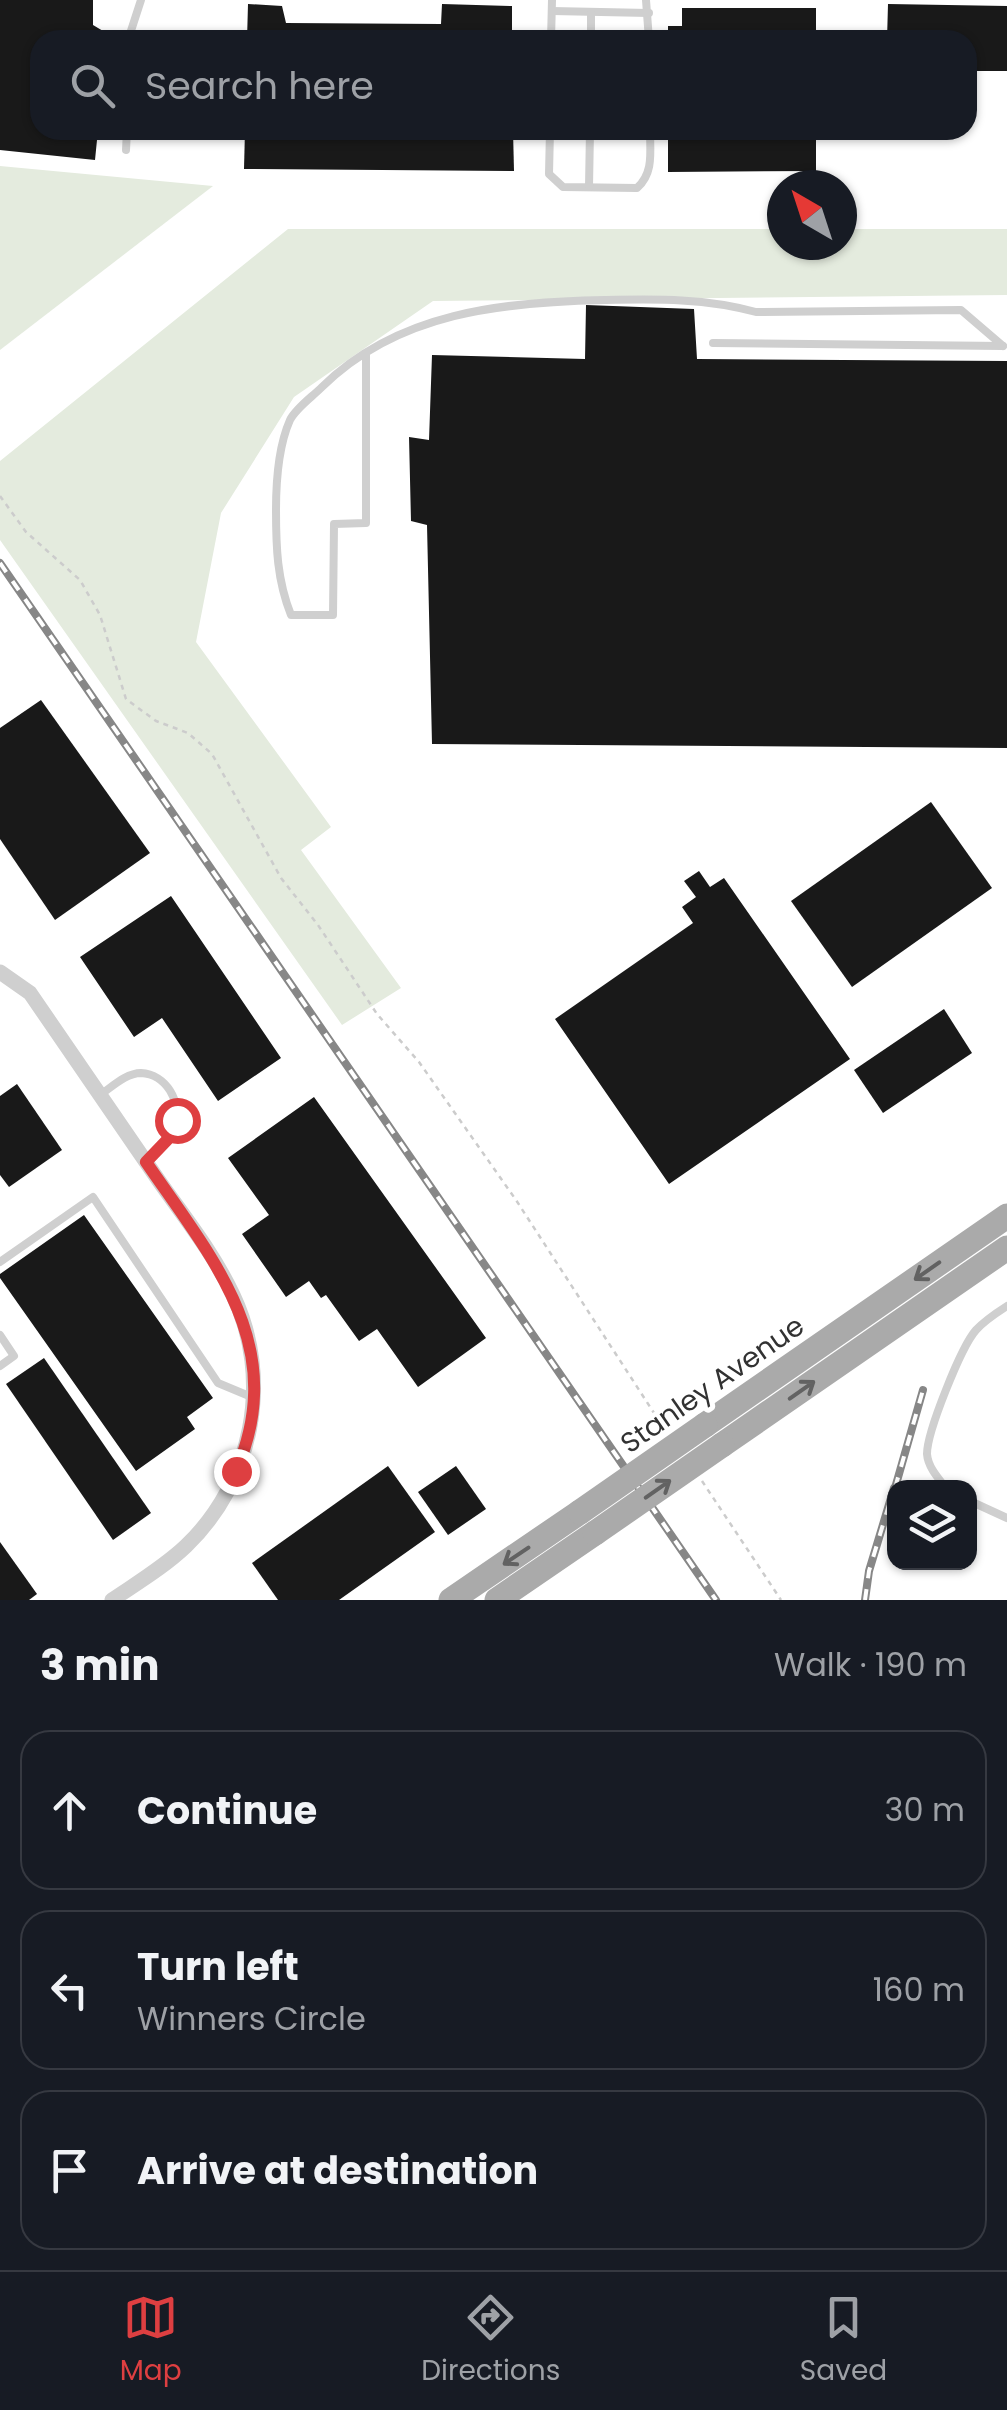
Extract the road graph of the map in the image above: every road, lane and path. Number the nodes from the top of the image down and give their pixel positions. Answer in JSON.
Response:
{"nodes":[{"id":1,"x":141,"y":0,"type":"edge"},
{"id":2,"x":552,"y":0,"type":"edge"},
{"id":3,"x":646,"y":0,"type":"edge"},
{"id":4,"x":552,"y":11,"type":"junction"},
{"id":5,"x":591,"y":12,"type":"junction"},
{"id":6,"x":648,"y":13,"type":"junction"},
{"id":7,"x":131,"y":30,"type":"edge"},
{"id":8,"x":551,"y":30,"type":"edge"},
{"id":9,"x":591,"y":30,"type":"edge"},
{"id":10,"x":649,"y":30,"type":"edge"},
{"id":11,"x":126,"y":140,"type":"edge"},
{"id":12,"x":550,"y":140,"type":"edge"},
{"id":13,"x":590,"y":140,"type":"edge"},
{"id":14,"x":650,"y":140,"type":"edge"},
{"id":15,"x":126,"y":150,"type":"dead end"},
{"id":16,"x":589,"y":187,"type":"junction"},
{"id":17,"x":713,"y":342,"type":"dead end"},
{"id":18,"x":1005,"y":346,"type":"edge"},
{"id":19,"x":366,"y":353,"type":"junction"},
{"id":20,"x":0,"y":496,"type":"edge"},
{"id":21,"x":0,"y":972,"type":"edge"},
{"id":22,"x":100,"y":1095,"type":"junction"},
{"id":23,"x":146,"y":1162,"type":"junction"},
{"id":24,"x":1007,"y":1216,"type":"edge"},
{"id":25,"x":1007,"y":1248,"type":"edge"},
{"id":26,"x":0,"y":1262,"type":"edge"},
{"id":27,"x":1007,"y":1306,"type":"edge"},
{"id":28,"x":0,"y":1335,"type":"edge"},
{"id":29,"x":0,"y":1366,"type":"edge"},
{"id":30,"x":254,"y":1398,"type":"junction"},
{"id":31,"x":668,"y":1434,"type":"dead end"},
{"id":32,"x":714,"y":1435,"type":"junction"},
{"id":33,"x":699,"y":1478,"type":"dead end"},
{"id":34,"x":940,"y":1480,"type":"edge"},
{"id":35,"x":977,"y":1504,"type":"edge"},
{"id":36,"x":1007,"y":1518,"type":"edge"},
{"id":37,"x":588,"y":1522,"type":"junction"},
{"id":38,"x":112,"y":1600,"type":"edge"},
{"id":39,"x":452,"y":1600,"type":"edge"},
{"id":40,"x":497,"y":1600,"type":"edge"},
{"id":41,"x":782,"y":1600,"type":"edge"}],
"edges":[{"from":1,"to":7,"type":"lane"},
{"from":2,"to":4,"type":"lane"},
{"from":3,"to":6,"type":"lane"},
{"from":4,"to":5,"type":"lane"},
{"from":4,"to":8,"type":"lane"},
{"from":5,"to":6,"type":"lane"},
{"from":5,"to":9,"type":"lane"},
{"from":6,"to":10,"type":"lane"},
{"from":11,"to":15,"type":"lane"},
{"from":12,"to":16,"type":"lane"},
{"from":13,"to":16,"type":"lane"},
{"from":14,"to":16,"type":"lane"},
{"from":17,"to":18,"type":"lane"},
{"from":18,"to":19,"type":"lane"},
{"from":19,"to":19,"type":"lane"},
{"from":20,"to":31,"type":"path"},
{"from":21,"to":22,"type":"street"},
{"from":22,"to":23,"type":"street"},
{"from":22,"to":23,"type":"lane"},
{"from":23,"to":30,"type":"street"},
{"from":24,"to":32,"type":"main road","name":"Stanley Avenue","one_way":true},
{"from":32,"to":25,"type":"main road","name":"Stanley Avenue","one_way":true},
{"from":26,"to":30,"type":"lane"},
{"from":27,"to":34,"type":"lane"},
{"from":28,"to":29,"type":"lane"},
{"from":30,"to":38,"type":"street"},
{"from":32,"to":37,"type":"main road","name":"Stanley Avenue","bridge":true},
{"from":33,"to":41,"type":"path"},
{"from":35,"to":36,"type":"lane"},
{"from":37,"to":39,"type":"main road","name":"Stanley Avenue","one_way":true},
{"from":37,"to":40,"type":"main road","name":"Stanley Avenue"}]}
